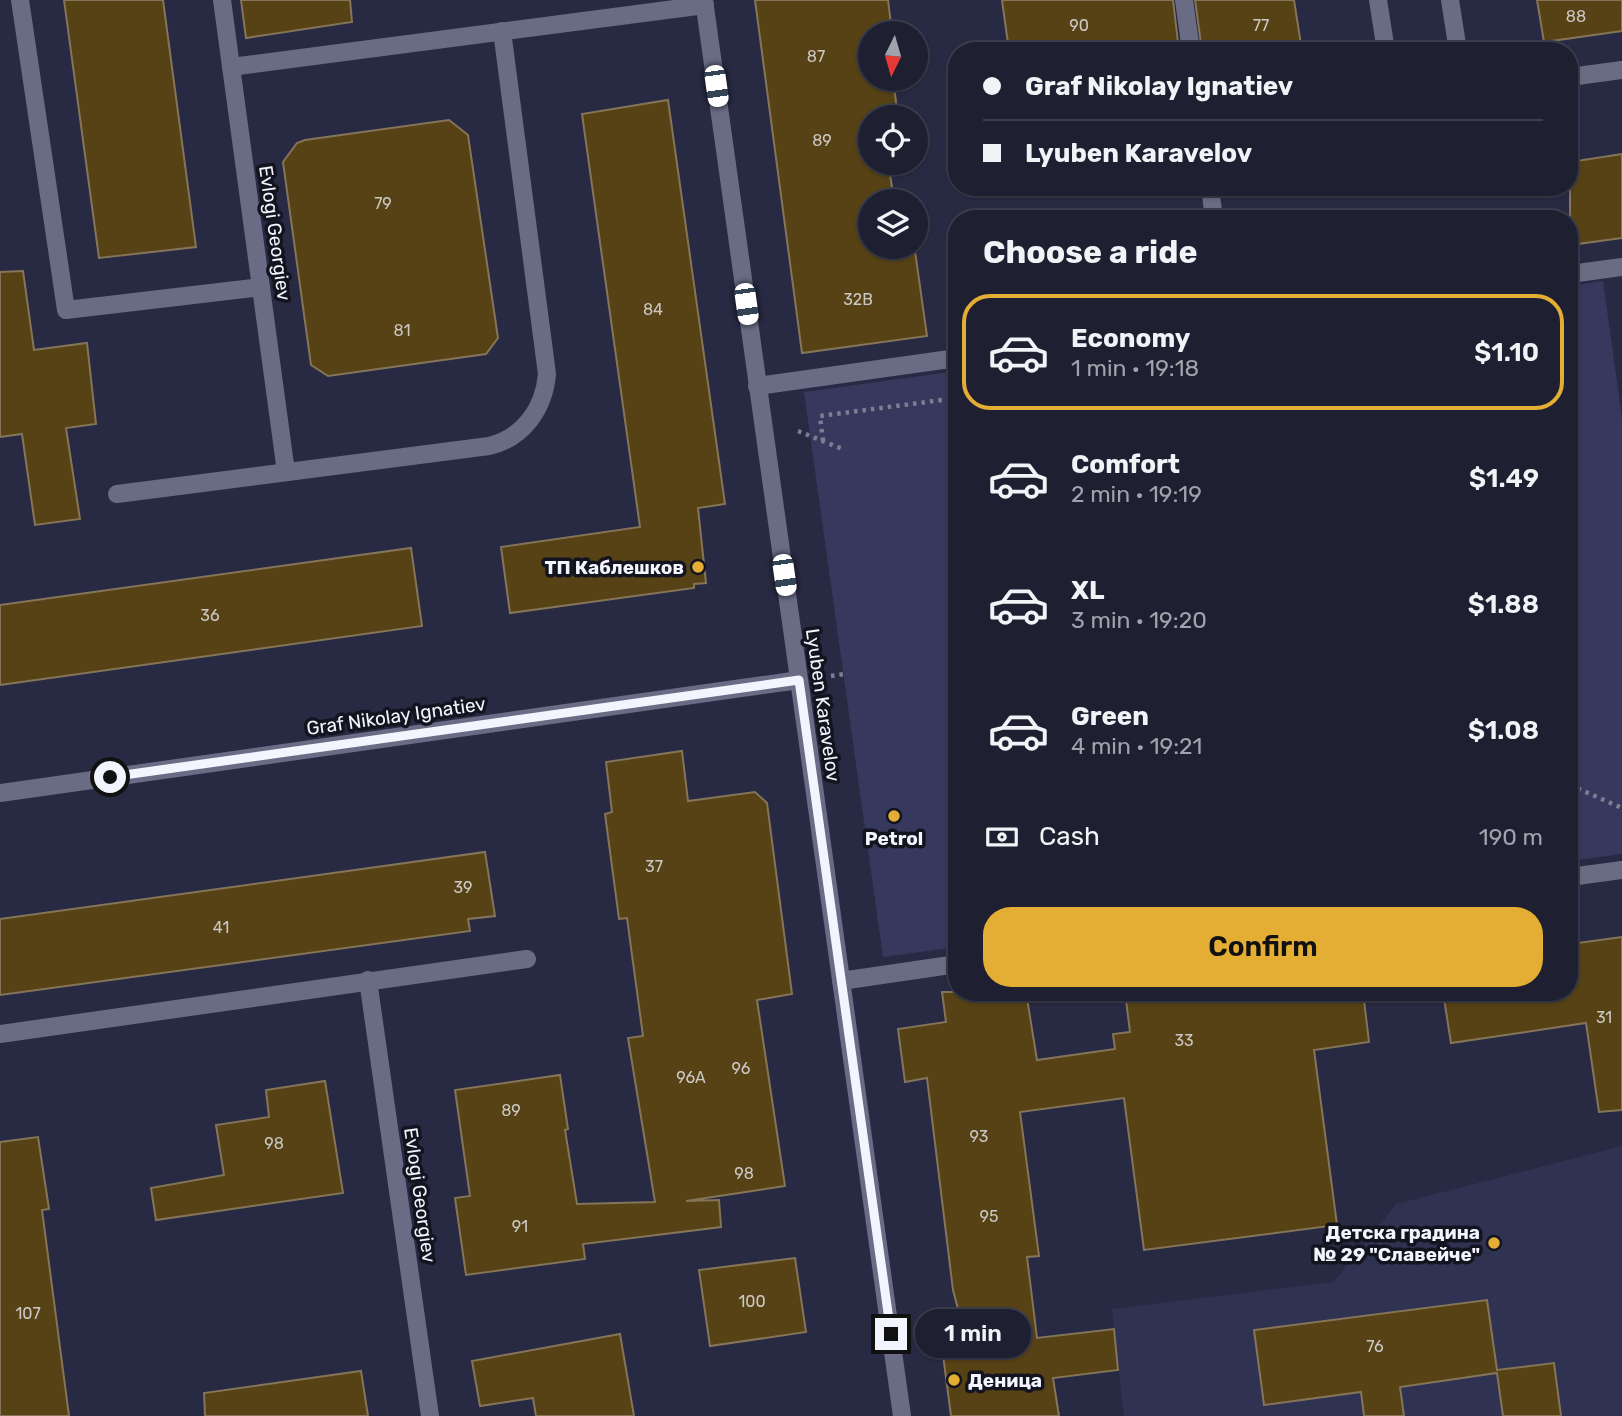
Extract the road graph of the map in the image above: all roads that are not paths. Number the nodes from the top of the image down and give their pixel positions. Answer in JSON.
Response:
{"nodes":[{"id":1,"x":20,"y":0,"type":"edge"},
{"id":2,"x":222,"y":0,"type":"edge"},
{"id":3,"x":1184,"y":0,"type":"edge"},
{"id":4,"x":1378,"y":0,"type":"edge"},
{"id":5,"x":1451,"y":0,"type":"edge"},
{"id":6,"x":704,"y":2,"type":"edge"},
{"id":7,"x":502,"y":31,"type":"junction"},
{"id":8,"x":1190,"y":42,"type":"edge"},
{"id":9,"x":1385,"y":42,"type":"edge"},
{"id":10,"x":1457,"y":42,"type":"edge"},
{"id":11,"x":231,"y":67,"type":"junction"},
{"id":12,"x":1622,"y":70,"type":"edge"},
{"id":13,"x":1578,"y":76,"type":"edge"},
{"id":14,"x":1622,"y":267,"type":"edge"},
{"id":15,"x":1578,"y":273,"type":"edge"},
{"id":16,"x":261,"y":287,"type":"junction"},
{"id":17,"x":948,"y":359,"type":"edge"},
{"id":18,"x":757,"y":386,"type":"junction"},
{"id":19,"x":286,"y":472,"type":"junction"},
{"id":20,"x":117,"y":494,"type":"dead end"},
{"id":21,"x":799,"y":680,"type":"junction"},
{"id":22,"x":0,"y":793,"type":"edge"},
{"id":23,"x":1622,"y":870,"type":"edge"},
{"id":24,"x":1578,"y":876,"type":"edge"},
{"id":25,"x":527,"y":959,"type":"dead end"},
{"id":26,"x":948,"y":965,"type":"edge"},
{"id":27,"x":368,"y":980,"type":"junction"},
{"id":28,"x":841,"y":981,"type":"junction"},
{"id":29,"x":0,"y":1034,"type":"edge"},
{"id":30,"x":430,"y":1416,"type":"edge"},
{"id":31,"x":902,"y":1416,"type":"edge"}],
"edges":[{"from":1,"to":16,"type":"street"},
{"from":2,"to":11,"type":"street","name":"Evlogi Georgiev"},
{"from":3,"to":8,"type":"street"},
{"from":4,"to":9,"type":"street"},
{"from":5,"to":10,"type":"street"},
{"from":6,"to":7,"type":"street"},
{"from":6,"to":18,"type":"street","name":"Lyuben Karavelov"},
{"from":7,"to":11,"type":"street"},
{"from":7,"to":19,"type":"street"},
{"from":11,"to":16,"type":"street","name":"Evlogi Georgiev"},
{"from":12,"to":13,"type":"street"},
{"from":14,"to":15,"type":"street"},
{"from":16,"to":19,"type":"street","name":"Evlogi Georgiev"},
{"from":17,"to":18,"type":"street"},
{"from":18,"to":21,"type":"street","name":"Lyuben Karavelov"},
{"from":19,"to":20,"type":"street"},
{"from":21,"to":22,"type":"street","name":"Graf Nikolay Ignatiev"},
{"from":21,"to":28,"type":"street","name":"Lyuben Karavelov"},
{"from":23,"to":24,"type":"street"},
{"from":25,"to":27,"type":"street"},
{"from":26,"to":28,"type":"street"},
{"from":27,"to":29,"type":"street"},
{"from":27,"to":30,"type":"street","name":"Evlogi Georgiev"},
{"from":28,"to":31,"type":"street","name":"Lyuben Karavelov"}]}
